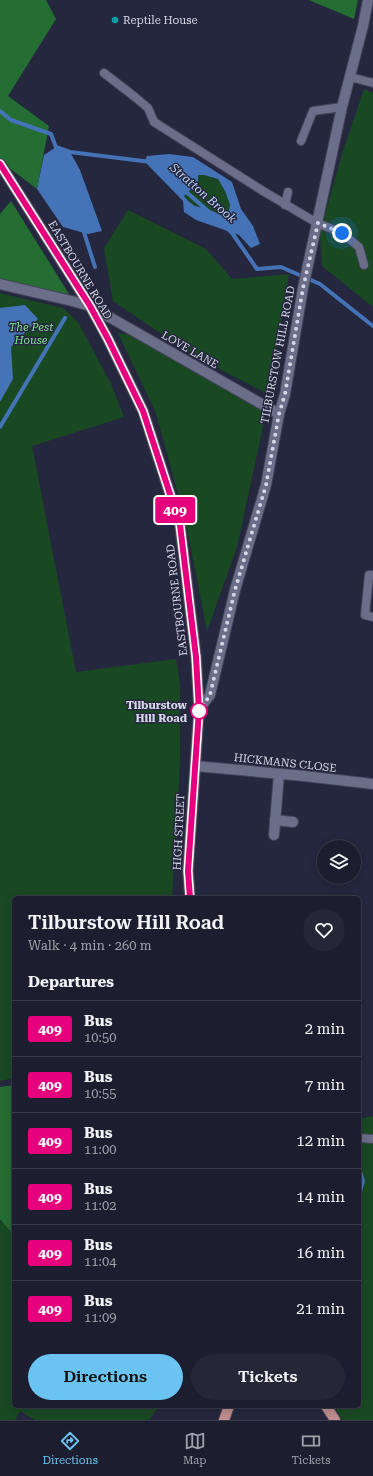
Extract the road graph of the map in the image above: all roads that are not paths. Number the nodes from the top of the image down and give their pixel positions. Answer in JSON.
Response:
{"nodes":[{"id":1,"x":368,"y":0,"type":"edge"},
{"id":2,"x":104,"y":73,"type":"dead end"},
{"id":3,"x":350,"y":77,"type":"junction"},
{"id":4,"x":373,"y":83,"type":"edge"},
{"id":5,"x":342,"y":106,"type":"junction"},
{"id":6,"x":300,"y":141,"type":"dead end"},
{"id":7,"x":0,"y":164,"type":"edge"},
{"id":8,"x":288,"y":192,"type":"dead end"},
{"id":9,"x":285,"y":205,"type":"junction"},
{"id":10,"x":318,"y":223,"type":"junction"},
{"id":11,"x":364,"y":264,"type":"dead end"},
{"id":12,"x":0,"y":284,"type":"edge"},
{"id":13,"x":90,"y":306,"type":"junction"},
{"id":14,"x":279,"y":414,"type":"junction"},
{"id":15,"x":373,"y":575,"type":"edge"},
{"id":16,"x":373,"y":617,"type":"edge"},
{"id":17,"x":199,"y":710,"type":"junction"},
{"id":18,"x":195,"y":766,"type":"junction"},
{"id":19,"x":279,"y":774,"type":"junction"},
{"id":20,"x":373,"y":784,"type":"edge"},
{"id":21,"x":275,"y":820,"type":"junction"},
{"id":22,"x":293,"y":822,"type":"dead end"},
{"id":23,"x":274,"y":835,"type":"dead end"},
{"id":24,"x":190,"y":896,"type":"edge"},
{"id":25,"x":361,"y":1138,"type":"edge"},
{"id":26,"x":373,"y":1139,"type":"edge"},
{"id":27,"x":228,"y":1408,"type":"edge"},
{"id":28,"x":327,"y":1408,"type":"edge"},
{"id":29,"x":224,"y":1420,"type":"edge"},
{"id":30,"x":335,"y":1420,"type":"edge"}],
"edges":[{"from":1,"to":3,"type":"street","name":"TILBURSTOW HILL ROAD"},
{"from":2,"to":9,"type":"lane"},
{"from":3,"to":4,"type":"lane"},
{"from":3,"to":5,"type":"street","name":"TILBURSTOW HILL ROAD"},
{"from":5,"to":6,"type":"lane"},
{"from":5,"to":10,"type":"street","name":"TILBURSTOW HILL ROAD"},
{"from":7,"to":13,"type":"main road","name":"EASTBOURNE ROAD"},
{"from":8,"to":9,"type":"lane"},
{"from":9,"to":10,"type":"lane"},
{"from":10,"to":11,"type":"lane"},
{"from":10,"to":14,"type":"street","name":"TILBURSTOW HILL ROAD"},
{"from":12,"to":13,"type":"street","name":"LOVE LANE"},
{"from":13,"to":14,"type":"street","name":"LOVE LANE"},
{"from":13,"to":17,"type":"main road","name":"EASTBOURNE ROAD"},
{"from":14,"to":17,"type":"street","name":"TILBURSTOW HILL ROAD"},
{"from":15,"to":16,"type":"lane"},
{"from":17,"to":18,"type":"main road","name":"EASTBOURNE ROAD"},
{"from":18,"to":19,"type":"street","name":"HICKMANS CLOSE"},
{"from":18,"to":24,"type":"main road","name":"HIGH STREET"},
{"from":19,"to":20,"type":"street","name":"HICKMANS CLOSE"},
{"from":19,"to":21,"type":"street"},
{"from":21,"to":22,"type":"street"},
{"from":21,"to":23,"type":"street"},
{"from":25,"to":26,"type":"lane"},
{"from":27,"to":29,"type":"main road"},
{"from":28,"to":30,"type":"main road"}]}
